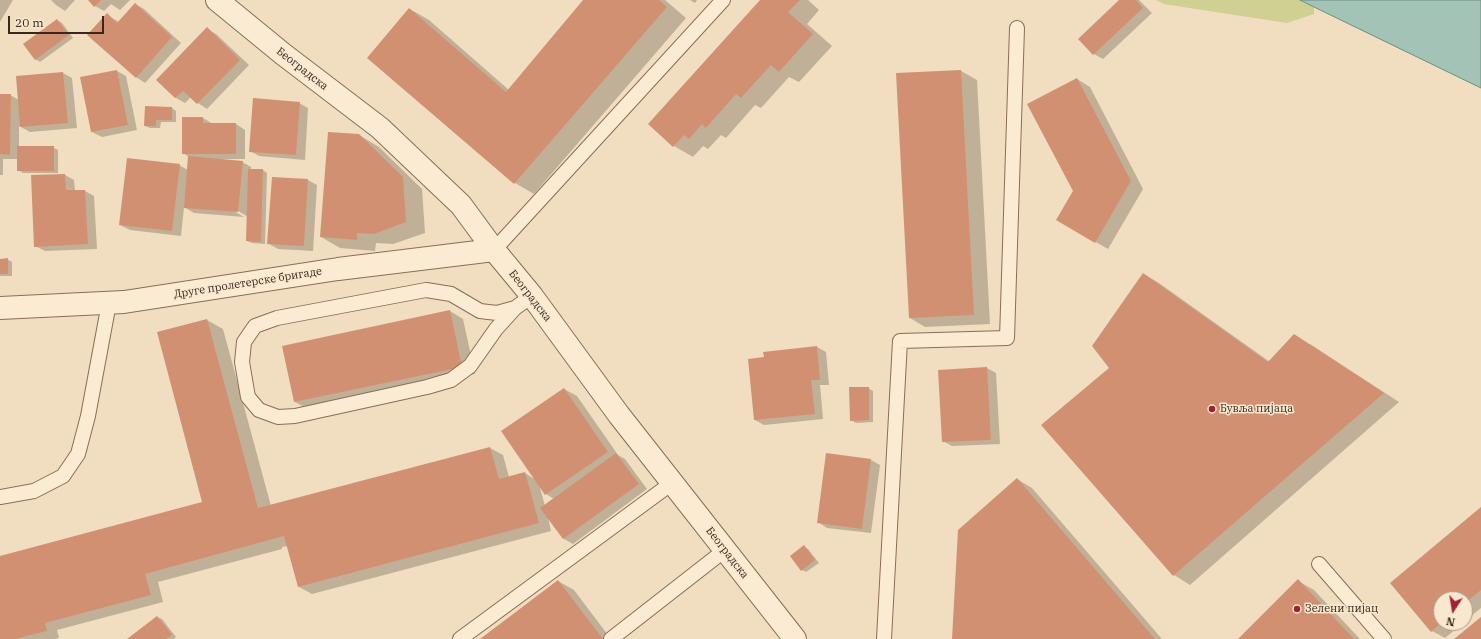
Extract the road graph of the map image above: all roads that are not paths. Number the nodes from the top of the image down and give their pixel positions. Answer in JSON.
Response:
{"nodes":[{"id":1,"x":216,"y":0,"type":"edge"},
{"id":2,"x":723,"y":0,"type":"edge"},
{"id":3,"x":1017,"y":28,"type":"dead end"},
{"id":4,"x":494,"y":250,"type":"junction"},
{"id":5,"x":524,"y":302,"type":"junction"},
{"id":6,"x":109,"y":303,"type":"junction"},
{"id":7,"x":0,"y":308,"type":"edge"},
{"id":8,"x":672,"y":483,"type":"junction"},
{"id":9,"x":0,"y":497,"type":"edge"},
{"id":10,"x":725,"y":550,"type":"junction"},
{"id":11,"x":1319,"y":564,"type":"dead end"},
{"id":12,"x":460,"y":639,"type":"edge"},
{"id":13,"x":610,"y":639,"type":"edge"},
{"id":14,"x":795,"y":639,"type":"edge"},
{"id":15,"x":884,"y":639,"type":"edge"},
{"id":16,"x":1384,"y":639,"type":"edge"}],
"edges":[{"from":1,"to":4,"type":"street","name":"Београдска"},
{"from":2,"to":4,"type":"lane"},
{"from":3,"to":15,"type":"lane"},
{"from":4,"to":5,"type":"street","name":"Београдска"},
{"from":4,"to":6,"type":"street","name":"Друге пролетерске бригаде"},
{"from":5,"to":5,"type":"lane"},
{"from":5,"to":8,"type":"street","name":"Београдска"},
{"from":6,"to":7,"type":"street","name":"Друге пролетерске бригаде"},
{"from":6,"to":9,"type":"lane"},
{"from":8,"to":10,"type":"street","name":"Београдска"},
{"from":8,"to":12,"type":"lane"},
{"from":10,"to":13,"type":"lane"},
{"from":10,"to":14,"type":"street","name":"Београдска"},
{"from":11,"to":16,"type":"lane"}]}
